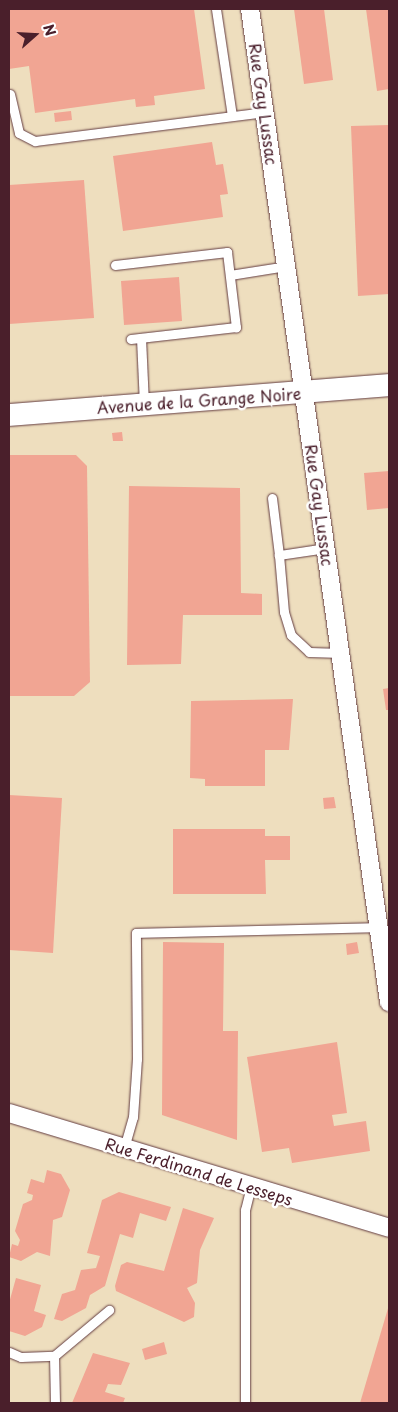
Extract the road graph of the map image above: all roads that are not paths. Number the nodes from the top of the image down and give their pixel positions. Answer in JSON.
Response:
{"nodes":[{"id":1,"x":216,"y":9,"type":"edge"},
{"id":2,"x":250,"y":9,"type":"edge"},
{"id":3,"x":10,"y":94,"type":"edge"},
{"id":4,"x":265,"y":112,"type":"junction"},
{"id":5,"x":232,"y":116,"type":"junction"},
{"id":6,"x":19,"y":133,"type":"junction"},
{"id":7,"x":9,"y":134,"type":"edge"},
{"id":8,"x":115,"y":265,"type":"dead end"},
{"id":9,"x":287,"y":266,"type":"junction"},
{"id":10,"x":230,"y":274,"type":"junction"},
{"id":11,"x":141,"y":338,"type":"junction"},
{"id":12,"x":131,"y":339,"type":"dead end"},
{"id":13,"x":389,"y":385,"type":"edge"},
{"id":14,"x":304,"y":393,"type":"junction"},
{"id":15,"x":144,"y":406,"type":"junction"},
{"id":16,"x":9,"y":415,"type":"edge"},
{"id":17,"x":272,"y":498,"type":"dead end"},
{"id":18,"x":326,"y":548,"type":"junction"},
{"id":19,"x":279,"y":555,"type":"junction"},
{"id":20,"x":340,"y":653,"type":"junction"},
{"id":21,"x":379,"y":927,"type":"junction"},
{"id":22,"x":389,"y":1002,"type":"edge"},
{"id":23,"x":9,"y":1113,"type":"edge"},
{"id":24,"x":124,"y":1148,"type":"junction"},
{"id":25,"x":251,"y":1186,"type":"junction"},
{"id":26,"x":389,"y":1228,"type":"edge"},
{"id":27,"x":109,"y":1310,"type":"dead end"},
{"id":28,"x":9,"y":1352,"type":"edge"},
{"id":29,"x":54,"y":1356,"type":"junction"},
{"id":30,"x":246,"y":1402,"type":"edge"},
{"id":31,"x":55,"y":1403,"type":"edge"}],
"edges":[{"from":1,"to":5,"type":"lane"},
{"from":2,"to":4,"type":"street","name":"Rue Gay Lussac"},
{"from":3,"to":6,"type":"lane"},
{"from":4,"to":5,"type":"lane"},
{"from":4,"to":9,"type":"street","name":"Rue Gay Lussac"},
{"from":5,"to":6,"type":"lane"},
{"from":6,"to":7,"type":"lane"},
{"from":8,"to":10,"type":"lane"},
{"from":9,"to":10,"type":"lane"},
{"from":9,"to":14,"type":"street","name":"Rue Gay Lussac"},
{"from":10,"to":11,"type":"lane"},
{"from":11,"to":12,"type":"lane"},
{"from":11,"to":15,"type":"lane"},
{"from":13,"to":14,"type":"street","name":"Avenue de la Grange Noire"},
{"from":14,"to":15,"type":"street","name":"Avenue de la Grange Noire"},
{"from":14,"to":18,"type":"street","name":"Rue Gay Lussac"},
{"from":15,"to":16,"type":"street","name":"Avenue de la Grange Noire"},
{"from":17,"to":19,"type":"lane"},
{"from":18,"to":19,"type":"lane"},
{"from":18,"to":20,"type":"street","name":"Rue Gay Lussac"},
{"from":19,"to":20,"type":"lane"},
{"from":20,"to":21,"type":"street","name":"Rue Gay Lussac"},
{"from":21,"to":22,"type":"street","name":"Rue Gay Lussac"},
{"from":21,"to":24,"type":"lane"},
{"from":23,"to":24,"type":"street","name":"Rue Ferdinand de Lesseps"},
{"from":24,"to":25,"type":"street","name":"Rue Ferdinand de Lesseps"},
{"from":25,"to":26,"type":"street","name":"Rue Ferdinand de Lesseps"},
{"from":25,"to":30,"type":"lane"},
{"from":27,"to":29,"type":"lane"},
{"from":28,"to":29,"type":"lane"},
{"from":29,"to":31,"type":"lane"}]}
